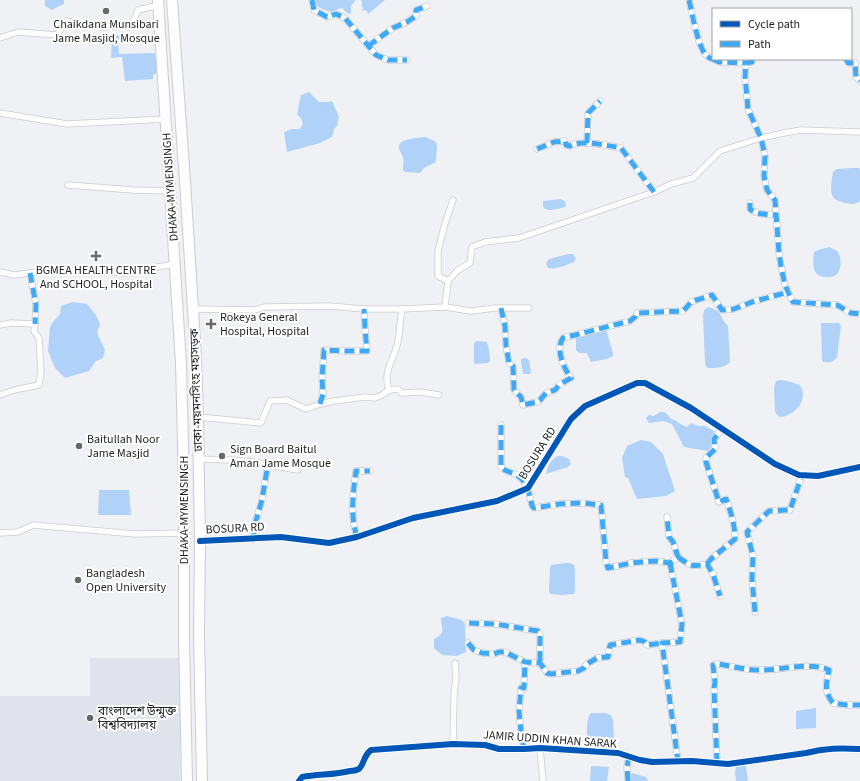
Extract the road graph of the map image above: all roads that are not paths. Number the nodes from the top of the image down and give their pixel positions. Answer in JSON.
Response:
{"nodes":[{"id":1,"x":172,"y":0,"type":"edge"},
{"id":2,"x":312,"y":0,"type":"edge"},
{"id":3,"x":690,"y":0,"type":"edge"},
{"id":4,"x":158,"y":3,"type":"edge"},
{"id":5,"x":427,"y":6,"type":"dead end"},
{"id":6,"x":0,"y":38,"type":"edge"},
{"id":7,"x":368,"y":46,"type":"junction"},
{"id":8,"x":712,"y":59,"type":"edge"},
{"id":9,"x":407,"y":60,"type":"dead end"},
{"id":10,"x":715,"y":60,"type":"edge"},
{"id":11,"x":752,"y":60,"type":"edge"},
{"id":12,"x":846,"y":60,"type":"edge"},
{"id":13,"x":746,"y":63,"type":"junction"},
{"id":14,"x":860,"y":81,"type":"edge"},
{"id":15,"x":600,"y":101,"type":"dead end"},
{"id":16,"x":0,"y":112,"type":"edge"},
{"id":17,"x":166,"y":119,"type":"junction"},
{"id":18,"x":860,"y":132,"type":"edge"},
{"id":19,"x":761,"y":138,"type":"junction"},
{"id":20,"x":587,"y":144,"type":"junction"},
{"id":21,"x":537,"y":149,"type":"dead end"},
{"id":22,"x":68,"y":185,"type":"dead end"},
{"id":23,"x":171,"y":191,"type":"junction"},
{"id":24,"x":654,"y":192,"type":"junction"},
{"id":25,"x":453,"y":200,"type":"dead end"},
{"id":26,"x":750,"y":203,"type":"dead end"},
{"id":27,"x":776,"y":215,"type":"junction"},
{"id":28,"x":176,"y":264,"type":"junction"},
{"id":29,"x":0,"y":272,"type":"edge"},
{"id":30,"x":30,"y":273,"type":"junction"},
{"id":31,"x":448,"y":280,"type":"junction"},
{"id":32,"x":788,"y":292,"type":"junction"},
{"id":33,"x":445,"y":307,"type":"junction"},
{"id":34,"x":501,"y":308,"type":"junction"},
{"id":35,"x":529,"y":308,"type":"dead end"},
{"id":36,"x":193,"y":309,"type":"junction"},
{"id":37,"x":364,"y":309,"type":"junction"},
{"id":38,"x":402,"y":309,"type":"junction"},
{"id":39,"x":860,"y":314,"type":"edge"},
{"id":40,"x":35,"y":324,"type":"junction"},
{"id":41,"x":0,"y":325,"type":"edge"},
{"id":42,"x":390,"y":390,"type":"junction"},
{"id":43,"x":0,"y":395,"type":"edge"},
{"id":44,"x":439,"y":395,"type":"dead end"},
{"id":45,"x":320,"y":404,"type":"junction"},
{"id":46,"x":198,"y":417,"type":"junction"},
{"id":47,"x":502,"y":425,"type":"dead end"},
{"id":48,"x":722,"y":428,"type":"junction"},
{"id":49,"x":199,"y":459,"type":"junction"},
{"id":50,"x":268,"y":464,"type":"junction"},
{"id":51,"x":860,"y":467,"type":"edge"},
{"id":52,"x":298,"y":470,"type":"dead end"},
{"id":53,"x":370,"y":472,"type":"dead end"},
{"id":54,"x":802,"y":475,"type":"junction"},
{"id":55,"x":528,"y":488,"type":"junction"},
{"id":56,"x":667,"y":517,"type":"dead end"},
{"id":57,"x":0,"y":533,"type":"edge"},
{"id":58,"x":184,"y":533,"type":"junction"},
{"id":59,"x":357,"y":537,"type":"junction"},
{"id":60,"x":253,"y":539,"type":"junction"},
{"id":61,"x":200,"y":541,"type":"junction"},
{"id":62,"x":678,"y":557,"type":"junction"},
{"id":63,"x":670,"y":563,"type":"junction"},
{"id":64,"x":707,"y":564,"type":"junction"},
{"id":65,"x":720,"y":596,"type":"dead end"},
{"id":66,"x":755,"y":612,"type":"dead end"},
{"id":67,"x":469,"y":623,"type":"dead end"},
{"id":68,"x":468,"y":643,"type":"dead end"},
{"id":69,"x":662,"y":643,"type":"junction"},
{"id":70,"x":525,"y":662,"type":"junction"},
{"id":71,"x":455,"y":663,"type":"dead end"},
{"id":72,"x":540,"y":663,"type":"junction"},
{"id":73,"x":860,"y":705,"type":"edge"},
{"id":74,"x":452,"y":744,"type":"junction"},
{"id":75,"x":540,"y":748,"type":"junction"},
{"id":76,"x":524,"y":749,"type":"junction"},
{"id":77,"x":860,"y":749,"type":"edge"},
{"id":78,"x":629,"y":756,"type":"junction"},
{"id":79,"x":678,"y":761,"type":"junction"},
{"id":80,"x":717,"y":763,"type":"junction"},
{"id":81,"x":187,"y":781,"type":"edge"},
{"id":82,"x":202,"y":781,"type":"edge"},
{"id":83,"x":299,"y":781,"type":"edge"},
{"id":84,"x":543,"y":781,"type":"edge"},
{"id":85,"x":628,"y":781,"type":"edge"}],
"edges":[{"from":1,"to":36,"type":"highway","name":"ঢাকা-ময়মনসিংহ মহাসড়ক"},
{"from":2,"to":7,"type":"street"},
{"from":3,"to":8,"type":"street"},
{"from":4,"to":6,"type":"street"},
{"from":4,"to":17,"type":"highway","name":"DHAKA-MYMENSINGH"},
{"from":5,"to":7,"type":"street"},
{"from":7,"to":9,"type":"street"},
{"from":10,"to":13,"type":"street"},
{"from":11,"to":13,"type":"street"},
{"from":12,"to":14,"type":"street"},
{"from":13,"to":19,"type":"street"},
{"from":15,"to":20,"type":"street"},
{"from":16,"to":17,"type":"street"},
{"from":17,"to":23,"type":"highway","name":"DHAKA-MYMENSINGH"},
{"from":18,"to":19,"type":"street"},
{"from":19,"to":24,"type":"street"},
{"from":19,"to":27,"type":"street"},
{"from":20,"to":21,"type":"street"},
{"from":20,"to":24,"type":"street"},
{"from":22,"to":23,"type":"street"},
{"from":23,"to":28,"type":"highway","name":"DHAKA-MYMENSINGH"},
{"from":24,"to":31,"type":"street"},
{"from":25,"to":31,"type":"street"},
{"from":26,"to":27,"type":"street"},
{"from":27,"to":32,"type":"street"},
{"from":28,"to":30,"type":"street"},
{"from":28,"to":58,"type":"highway","name":"DHAKA-MYMENSINGH"},
{"from":29,"to":30,"type":"street"},
{"from":30,"to":40,"type":"street"},
{"from":31,"to":33,"type":"street"},
{"from":32,"to":34,"type":"street"},
{"from":32,"to":39,"type":"street"},
{"from":33,"to":34,"type":"street"},
{"from":33,"to":38,"type":"street"},
{"from":34,"to":35,"type":"street"},
{"from":36,"to":37,"type":"street"},
{"from":36,"to":46,"type":"highway","name":"ঢাকা-ময়মনসিংহ মহাসড়ক"},
{"from":37,"to":38,"type":"street"},
{"from":37,"to":45,"type":"street"},
{"from":38,"to":42,"type":"street"},
{"from":40,"to":41,"type":"street"},
{"from":40,"to":43,"type":"street"},
{"from":42,"to":44,"type":"street"},
{"from":42,"to":45,"type":"street"},
{"from":45,"to":46,"type":"street"},
{"from":46,"to":49,"type":"highway","name":"ঢাকা-ময়মনসিংহ মহাসড়ক"},
{"from":47,"to":55,"type":"street"},
{"from":48,"to":54,"type":"street","name":"BOSURA RD"},
{"from":48,"to":55,"type":"street","name":"BOSURA RD"},
{"from":48,"to":64,"type":"street"},
{"from":49,"to":50,"type":"street"},
{"from":49,"to":61,"type":"highway","name":"ঢাকা-ময়মনসিংহ মহাসড়ক"},
{"from":50,"to":52,"type":"street"},
{"from":50,"to":60,"type":"street"},
{"from":51,"to":54,"type":"street","name":"BOSURA RD"},
{"from":53,"to":59,"type":"street"},
{"from":54,"to":66,"type":"street"},
{"from":55,"to":59,"type":"street","name":"BOSURA RD"},
{"from":55,"to":63,"type":"street"},
{"from":56,"to":62,"type":"street"},
{"from":57,"to":58,"type":"street"},
{"from":58,"to":81,"type":"highway","name":"DHAKA-MYMENSINGH"},
{"from":59,"to":60,"type":"street","name":"BOSURA RD"},
{"from":60,"to":61,"type":"street","name":"BOSURA RD"},
{"from":61,"to":82,"type":"highway","name":"ঢাকা-ময়মনসিংহ মহাসড়ক"},
{"from":62,"to":63,"type":"street"},
{"from":62,"to":64,"type":"street"},
{"from":63,"to":69,"type":"street"},
{"from":64,"to":65,"type":"street"},
{"from":67,"to":72,"type":"street"},
{"from":68,"to":70,"type":"street"},
{"from":69,"to":72,"type":"street"},
{"from":69,"to":79,"type":"street"},
{"from":70,"to":72,"type":"street"},
{"from":70,"to":76,"type":"street"},
{"from":71,"to":74,"type":"street"},
{"from":73,"to":80,"type":"street"},
{"from":74,"to":76,"type":"street","name":"JAMIR UDDIN KHAN SARAK"},
{"from":74,"to":83,"type":"street","name":"JAMIR UDDIN KHAN SARAK"},
{"from":75,"to":76,"type":"street","name":"JAMIR UDDIN KHAN SARAK"},
{"from":75,"to":78,"type":"street","name":"JAMIR UDDIN KHAN SARAK"},
{"from":75,"to":84,"type":"street"},
{"from":77,"to":80,"type":"street","name":"JAMIR UDDIN KHAN SARAK"},
{"from":78,"to":79,"type":"street","name":"JAMIR UDDIN KHAN SARAK"},
{"from":78,"to":85,"type":"street"},
{"from":79,"to":80,"type":"street","name":"JAMIR UDDIN KHAN SARAK"}]}
